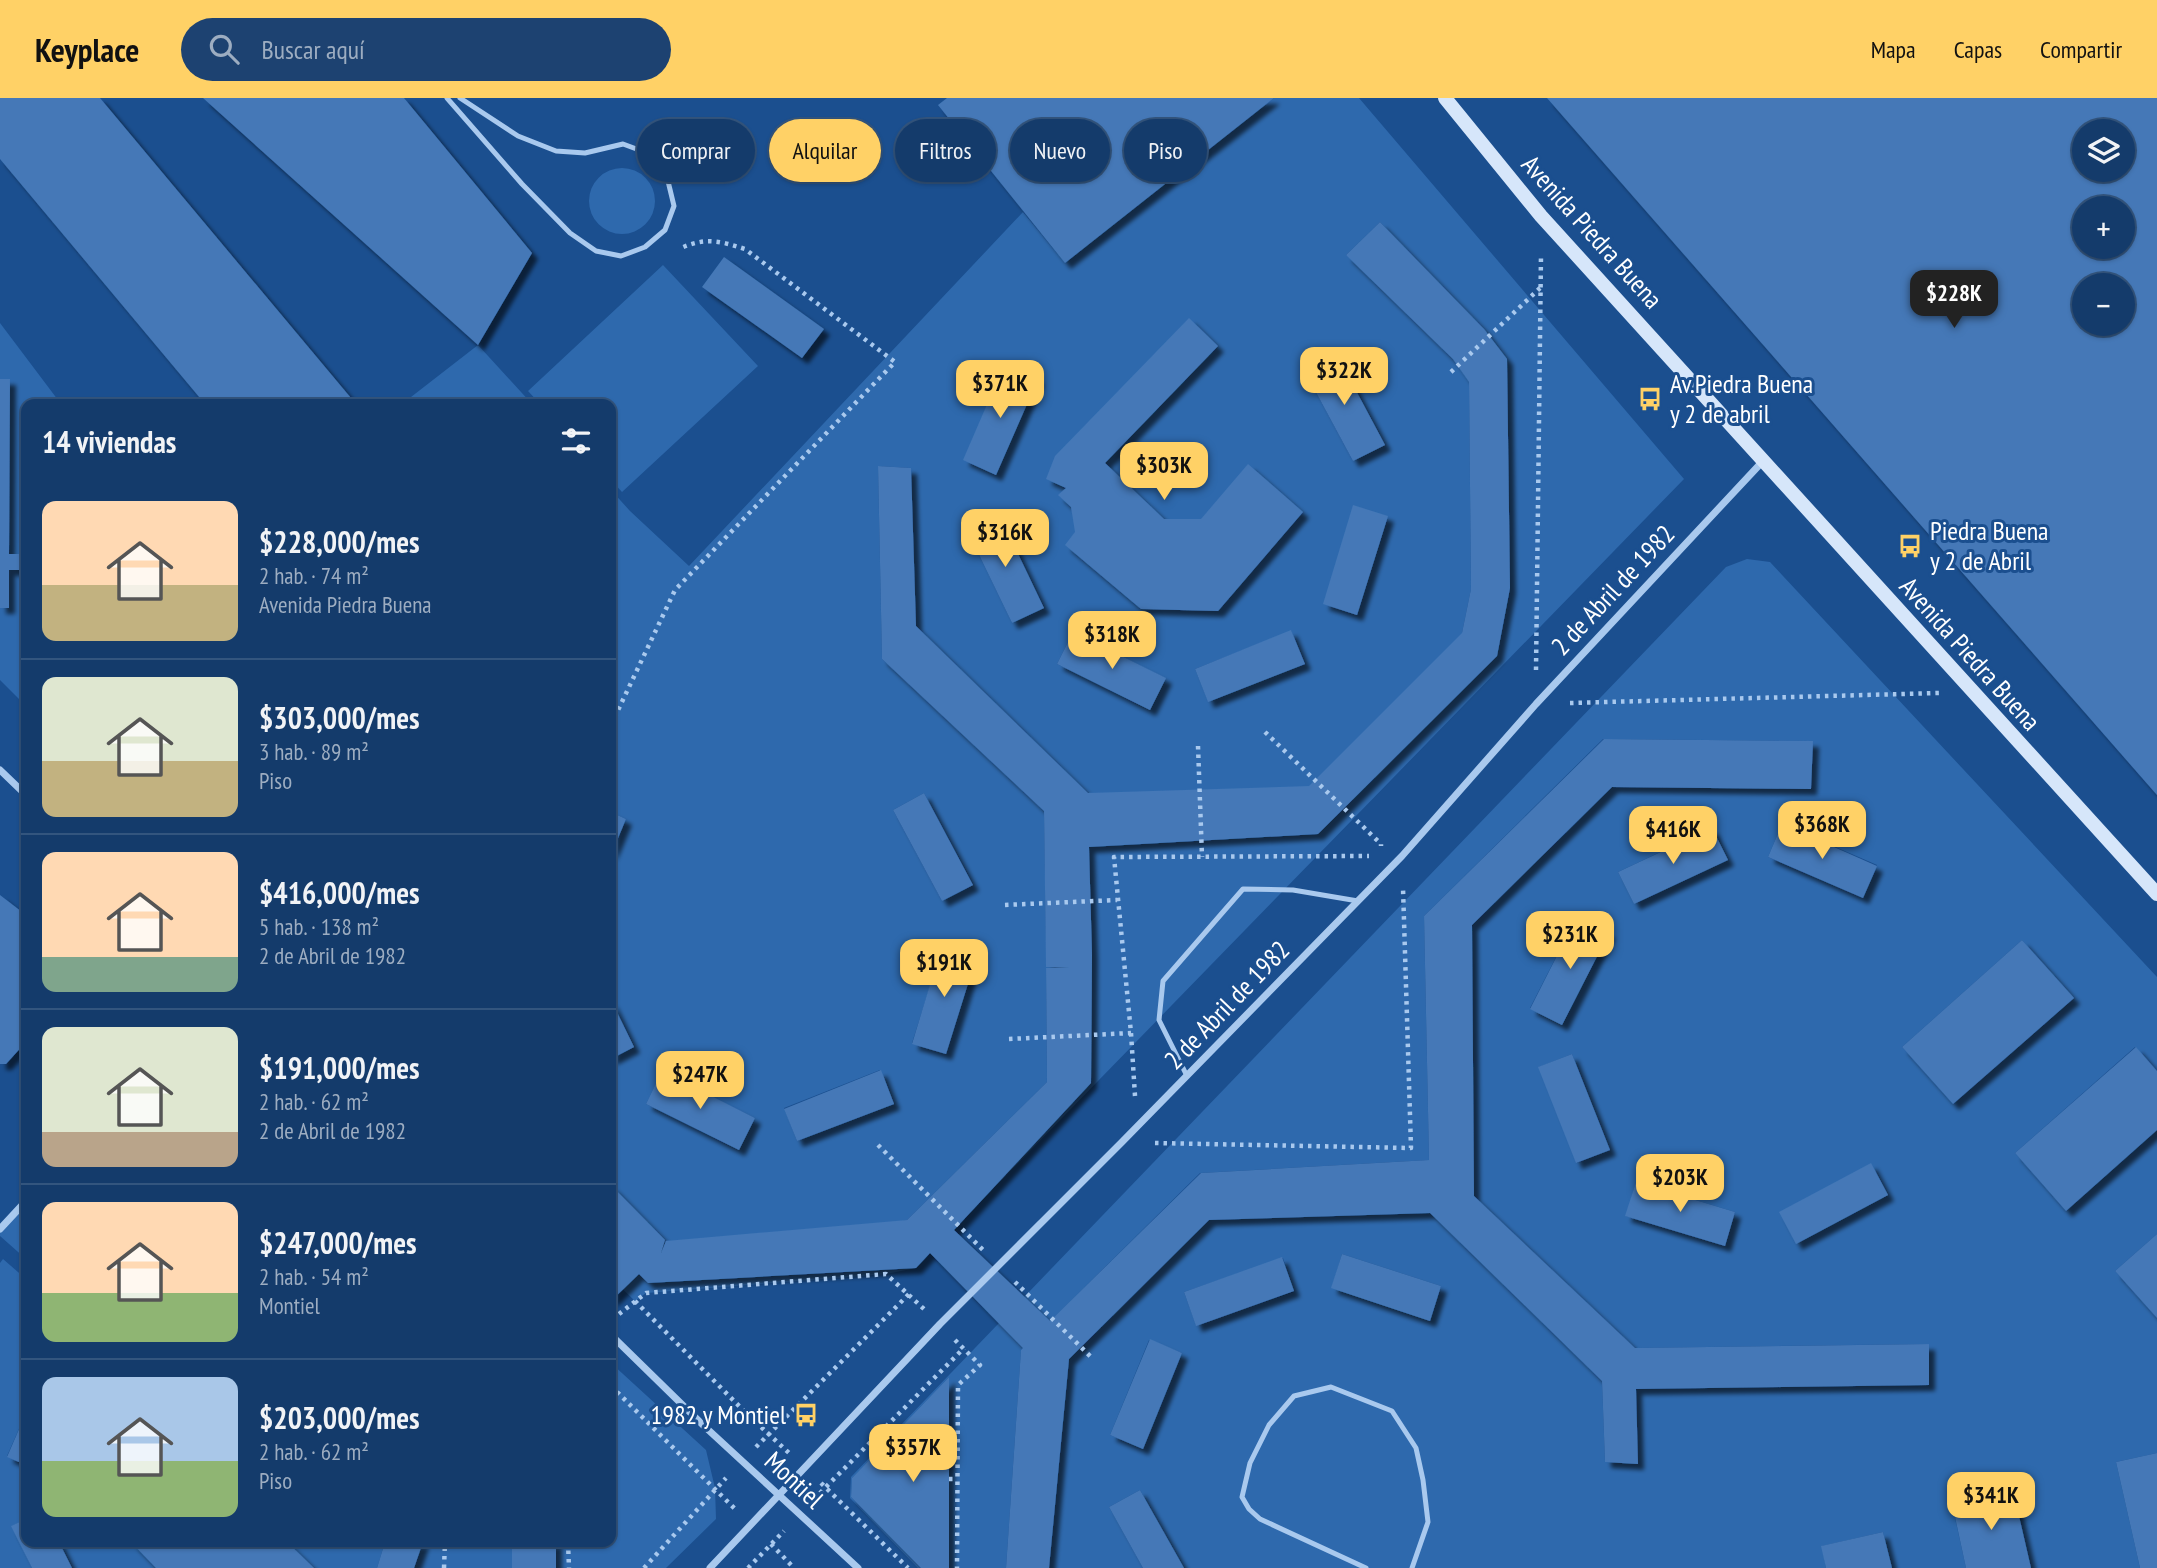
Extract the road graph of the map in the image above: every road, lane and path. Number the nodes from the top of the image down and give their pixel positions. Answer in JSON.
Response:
{"nodes":[{"id":1,"x":447,"y":98,"type":"edge"},
{"id":2,"x":460,"y":98,"type":"edge"},
{"id":3,"x":1445,"y":98,"type":"edge"},
{"id":4,"x":1541,"y":216,"type":"junction"},
{"id":5,"x":1541,"y":287,"type":"junction"},
{"id":6,"x":895,"y":362,"type":"dead end"},
{"id":7,"x":1451,"y":372,"type":"dead end"},
{"id":8,"x":1763,"y":461,"type":"junction"},
{"id":9,"x":1971,"y":692,"type":"junction"},
{"id":10,"x":1536,"y":704,"type":"junction"},
{"id":11,"x":616,"y":714,"type":"edge"},
{"id":12,"x":1265,"y":732,"type":"dead end"},
{"id":13,"x":1198,"y":746,"type":"dead end"},
{"id":14,"x":0,"y":770,"type":"edge"},
{"id":15,"x":21,"y":790,"type":"edge"},
{"id":16,"x":1380,"y":856,"type":"dead end"},
{"id":17,"x":1402,"y":856,"type":"junction"},
{"id":18,"x":1202,"y":857,"type":"dead end"},
{"id":19,"x":2157,"y":894,"type":"edge"},
{"id":20,"x":1117,"y":900,"type":"dead end"},
{"id":21,"x":1359,"y":901,"type":"junction"},
{"id":22,"x":1005,"y":905,"type":"dead end"},
{"id":23,"x":1131,"y":1034,"type":"dead end"},
{"id":24,"x":1009,"y":1039,"type":"dead end"},
{"id":25,"x":1187,"y":1076,"type":"junction"},
{"id":26,"x":1122,"y":1142,"type":"junction"},
{"id":27,"x":21,"y":1206,"type":"edge"},
{"id":28,"x":0,"y":1229,"type":"edge"},
{"id":29,"x":909,"y":1294,"type":"junction"},
{"id":30,"x":635,"y":1301,"type":"junction"},
{"id":31,"x":616,"y":1318,"type":"edge"},
{"id":32,"x":940,"y":1324,"type":"junction"},
{"id":33,"x":616,"y":1340,"type":"edge"},
{"id":34,"x":964,"y":1348,"type":"junction"},
{"id":35,"x":616,"y":1392,"type":"edge"},
{"id":36,"x":790,"y":1411,"type":"dead end"},
{"id":37,"x":745,"y":1412,"type":"dead end"},
{"id":38,"x":691,"y":1466,"type":"dead end"},
{"id":39,"x":845,"y":1466,"type":"dead end"},
{"id":40,"x":949,"y":1479,"type":"dead end"},
{"id":41,"x":957,"y":1479,"type":"junction"},
{"id":42,"x":780,"y":1495,"type":"junction"},
{"id":43,"x":850,"y":1510,"type":"dead end"},
{"id":44,"x":693,"y":1513,"type":"dead end"},
{"id":45,"x":445,"y":1547,"type":"edge"},
{"id":46,"x":568,"y":1547,"type":"edge"},
{"id":47,"x":444,"y":1568,"type":"edge"},
{"id":48,"x":569,"y":1568,"type":"edge"},
{"id":49,"x":644,"y":1568,"type":"edge"},
{"id":50,"x":710,"y":1568,"type":"edge"},
{"id":51,"x":858,"y":1568,"type":"edge"},
{"id":52,"x":908,"y":1568,"type":"edge"},
{"id":53,"x":957,"y":1568,"type":"edge"},
{"id":54,"x":1366,"y":1568,"type":"edge"},
{"id":55,"x":1412,"y":1568,"type":"edge"}],
"edges":[{"from":1,"to":2,"type":"lane"},
{"from":3,"to":4,"type":"main road","name":"Avenida Piedra Buena"},
{"from":4,"to":5,"type":"path"},
{"from":4,"to":8,"type":"main road","name":"Avenida Piedra Buena"},
{"from":5,"to":7,"type":"path"},
{"from":5,"to":10,"type":"path"},
{"from":6,"to":11,"type":"path"},
{"from":8,"to":9,"type":"main road","name":"Avenida Piedra Buena"},
{"from":8,"to":10,"type":"street","name":"2 de Abril de 1982"},
{"from":9,"to":10,"type":"path"},
{"from":9,"to":19,"type":"main road","name":"Avenida Piedra Buena"},
{"from":10,"to":17,"type":"street","name":"2 de Abril de 1982"},
{"from":12,"to":16,"type":"path"},
{"from":13,"to":18,"type":"path"},
{"from":14,"to":15,"type":"street"},
{"from":17,"to":21,"type":"street","name":"2 de Abril de 1982"},
{"from":17,"to":26,"type":"path"},
{"from":20,"to":22,"type":"path"},
{"from":21,"to":25,"type":"street","name":"2 de Abril de 1982"},
{"from":21,"to":25,"type":"lane"},
{"from":23,"to":24,"type":"path"},
{"from":25,"to":26,"type":"street","name":"2 de Abril de 1982"},
{"from":26,"to":32,"type":"street","name":"2 de Abril de 1982"},
{"from":27,"to":28,"type":"street"},
{"from":29,"to":30,"type":"path"},
{"from":29,"to":32,"type":"path"},
{"from":29,"to":36,"type":"path"},
{"from":30,"to":31,"type":"path"},
{"from":30,"to":37,"type":"path"},
{"from":32,"to":34,"type":"path"},
{"from":32,"to":42,"type":"street","name":"2 de Abril de 1982"},
{"from":33,"to":42,"type":"street","name":"Montiel"},
{"from":34,"to":39,"type":"path"},
{"from":34,"to":41,"type":"path"},
{"from":35,"to":38,"type":"path"},
{"from":40,"to":41,"type":"path"},
{"from":41,"to":53,"type":"path"},
{"from":42,"to":50,"type":"street","name":"2 de Abril de 1982"},
{"from":42,"to":51,"type":"street","name":"Montiel"},
{"from":43,"to":52,"type":"path"},
{"from":44,"to":49,"type":"path"},
{"from":45,"to":47,"type":"path"},
{"from":46,"to":48,"type":"path"},
{"from":54,"to":55,"type":"lane"}]}
